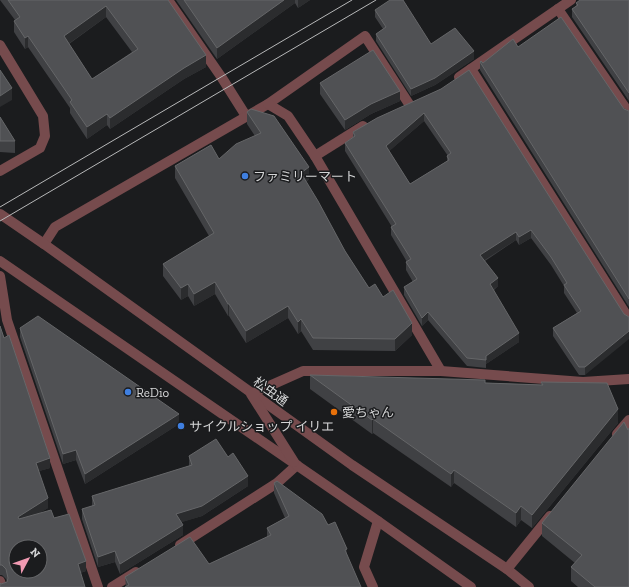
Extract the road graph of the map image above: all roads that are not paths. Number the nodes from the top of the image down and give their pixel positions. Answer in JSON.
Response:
{"nodes":[{"id":1,"x":168,"y":0,"type":"edge"},
{"id":2,"x":571,"y":0,"type":"edge"},
{"id":3,"x":558,"y":9,"type":"junction"},
{"id":4,"x":0,"y":45,"type":"edge"},
{"id":5,"x":471,"y":68,"type":"junction"},
{"id":6,"x":452,"y":82,"type":"edge"},
{"id":7,"x":420,"y":99,"type":"edge"},
{"id":8,"x":268,"y":104,"type":"junction"},
{"id":9,"x":409,"y":104,"type":"junction"},
{"id":10,"x":397,"y":109,"type":"edge"},
{"id":11,"x":629,"y":113,"type":"edge"},
{"id":12,"x":246,"y":116,"type":"junction"},
{"id":13,"x":374,"y":120,"type":"edge"},
{"id":14,"x":315,"y":156,"type":"junction"},
{"id":15,"x":0,"y":171,"type":"edge"},
{"id":16,"x":0,"y":214,"type":"edge"},
{"id":17,"x":44,"y":244,"type":"junction"},
{"id":18,"x":0,"y":261,"type":"edge"},
{"id":19,"x":0,"y":276,"type":"edge"},
{"id":20,"x":629,"y":318,"type":"edge"},
{"id":21,"x":441,"y":371,"type":"junction"},
{"id":22,"x":629,"y":379,"type":"edge"},
{"id":23,"x":251,"y":394,"type":"junction"},
{"id":24,"x":629,"y":420,"type":"edge"},
{"id":25,"x":610,"y":444,"type":"edge"},
{"id":26,"x":297,"y":465,"type":"junction"},
{"id":27,"x":556,"y":509,"type":"edge"},
{"id":28,"x":378,"y":520,"type":"junction"},
{"id":29,"x":172,"y":550,"type":"edge"},
{"id":30,"x":145,"y":566,"type":"edge"},
{"id":31,"x":507,"y":569,"type":"junction"},
{"id":32,"x":0,"y":581,"type":"edge"},
{"id":33,"x":2,"y":587,"type":"edge"},
{"id":34,"x":98,"y":587,"type":"edge"},
{"id":35,"x":112,"y":587,"type":"edge"},
{"id":36,"x":373,"y":587,"type":"edge"},
{"id":37,"x":471,"y":587,"type":"edge"},
{"id":38,"x":529,"y":587,"type":"edge"}],
"edges":[{"from":1,"to":12,"type":"street"},
{"from":2,"to":3,"type":"street"},
{"from":3,"to":5,"type":"street"},
{"from":3,"to":11,"type":"street"},
{"from":4,"to":15,"type":"street"},
{"from":5,"to":6,"type":"street"},
{"from":5,"to":20,"type":"street"},
{"from":7,"to":9,"type":"street"},
{"from":8,"to":9,"type":"street"},
{"from":8,"to":12,"type":"street"},
{"from":8,"to":14,"type":"street"},
{"from":9,"to":10,"type":"street"},
{"from":12,"to":17,"type":"street"},
{"from":13,"to":14,"type":"street"},
{"from":14,"to":21,"type":"street"},
{"from":16,"to":17,"type":"street","name":"松虫通"},
{"from":17,"to":23,"type":"street","name":"松虫通"},
{"from":18,"to":26,"type":"street"},
{"from":19,"to":34,"type":"street"},
{"from":21,"to":22,"type":"street"},
{"from":21,"to":23,"type":"street"},
{"from":23,"to":26,"type":"street"},
{"from":23,"to":31,"type":"street","name":"松虫通"},
{"from":24,"to":25,"type":"street"},
{"from":26,"to":28,"type":"street"},
{"from":26,"to":29,"type":"street"},
{"from":27,"to":31,"type":"street"},
{"from":28,"to":36,"type":"street"},
{"from":28,"to":37,"type":"street"},
{"from":30,"to":35,"type":"street"},
{"from":31,"to":38,"type":"street","name":"松虫通"},
{"from":32,"to":33,"type":"street"}]}
